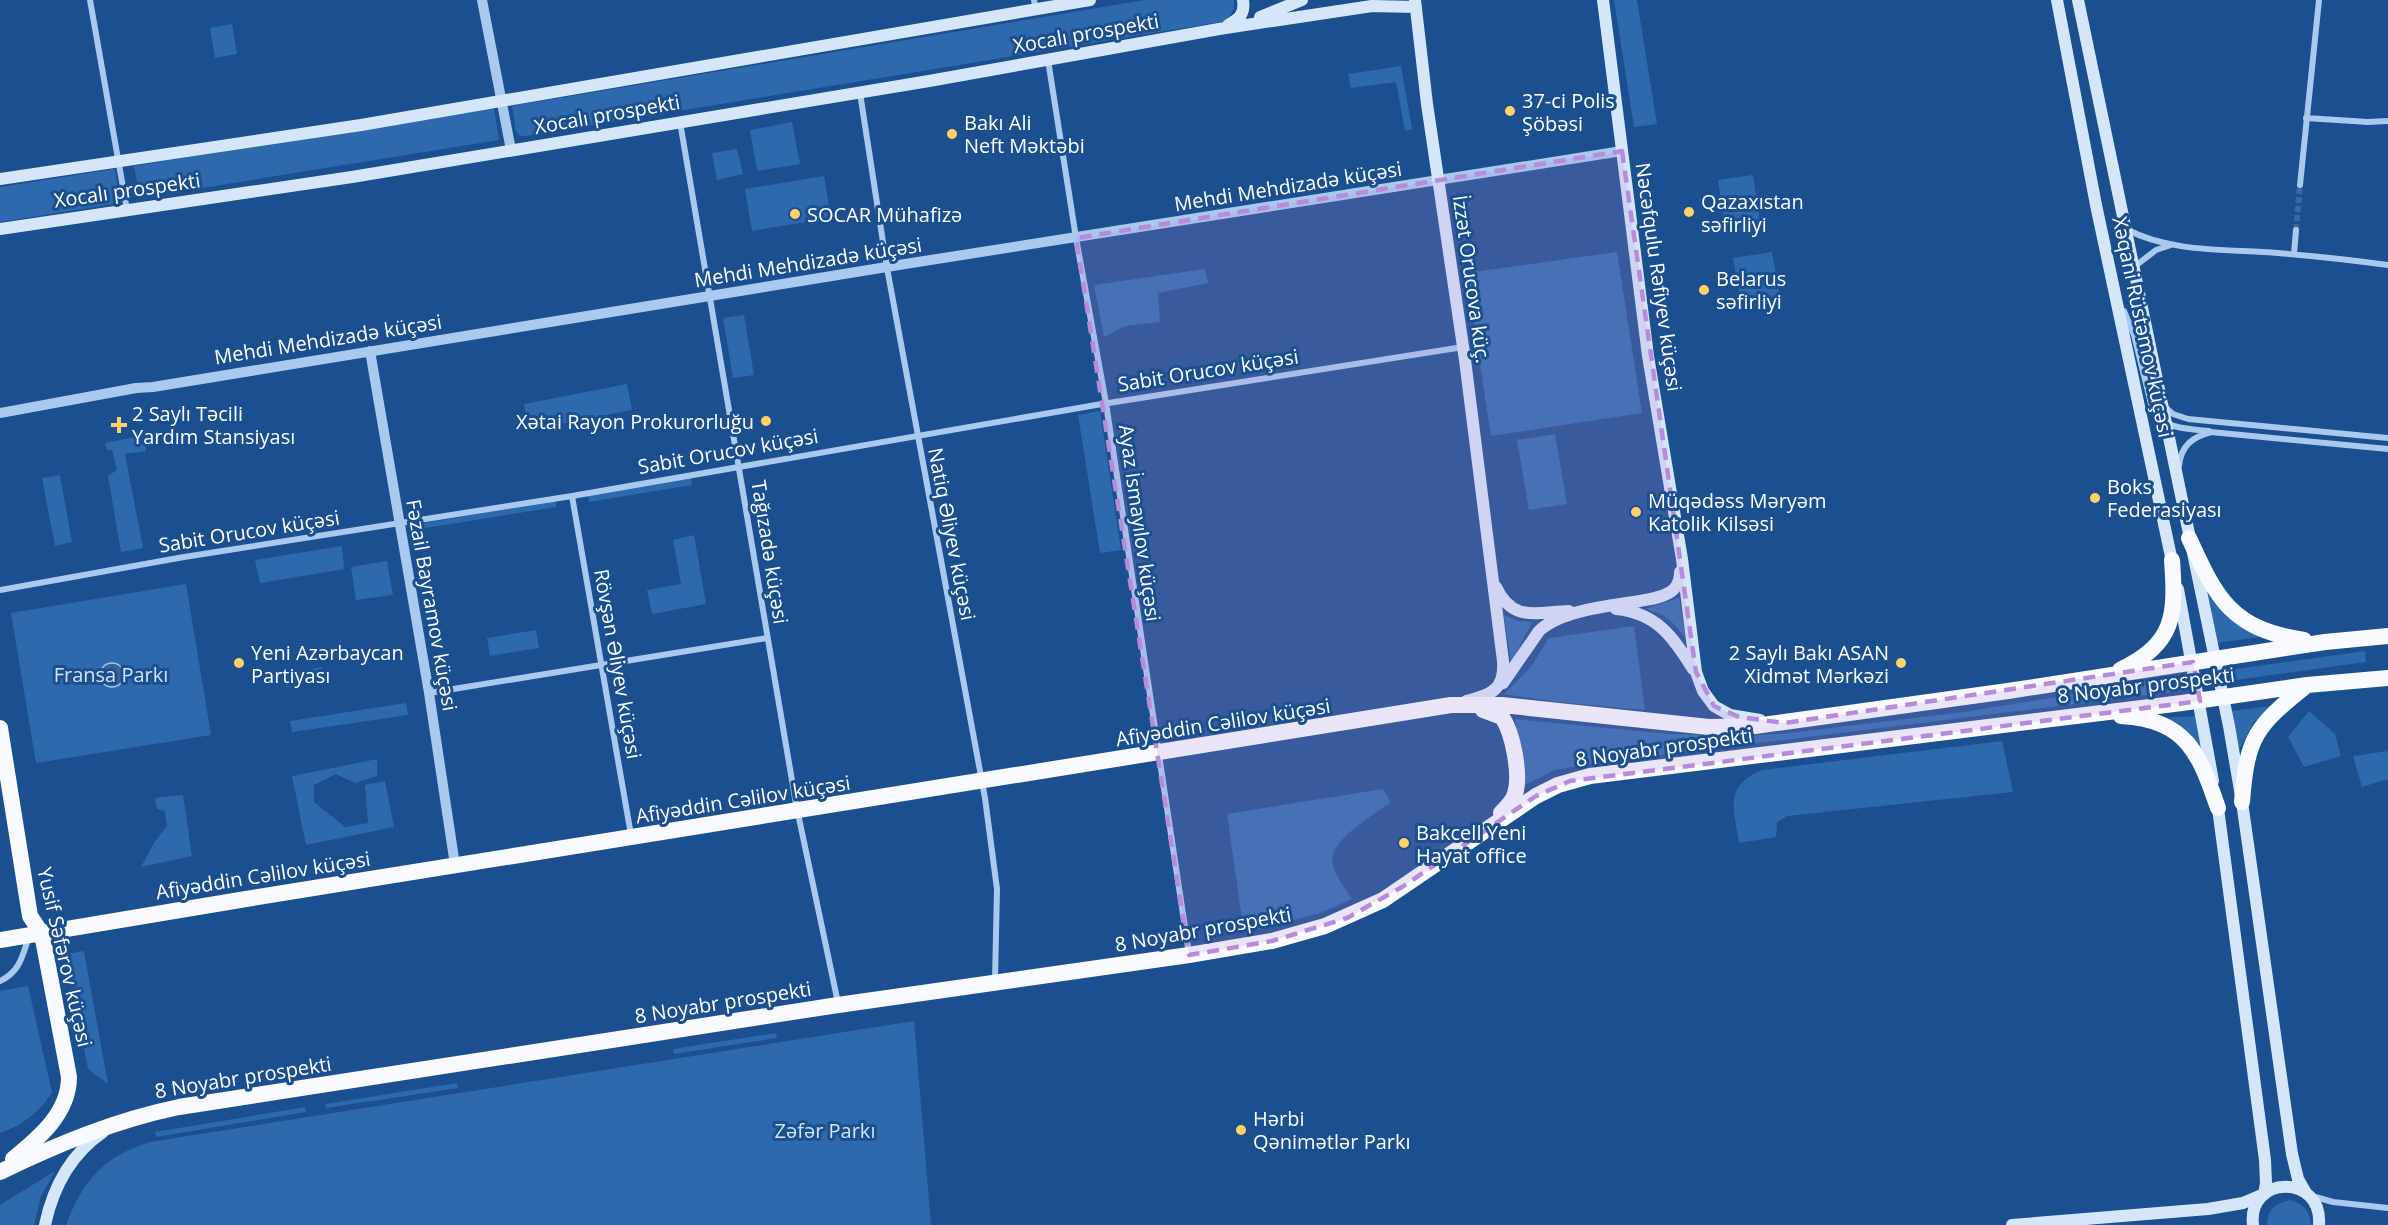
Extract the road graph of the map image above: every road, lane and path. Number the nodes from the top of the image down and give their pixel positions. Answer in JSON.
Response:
{"nodes":[{"id":1,"x":90,"y":0,"type":"edge"},
{"id":2,"x":482,"y":0,"type":"edge"},
{"id":3,"x":1090,"y":0,"type":"edge"},
{"id":4,"x":1244,"y":0,"type":"edge"},
{"id":5,"x":1302,"y":0,"type":"edge"},
{"id":6,"x":1603,"y":0,"type":"edge"},
{"id":7,"x":2057,"y":0,"type":"edge"},
{"id":8,"x":2078,"y":0,"type":"edge"},
{"id":9,"x":2319,"y":0,"type":"edge"},
{"id":10,"x":1415,"y":2,"type":"edge"},
{"id":11,"x":1035,"y":5,"type":"edge"},
{"id":12,"x":1219,"y":29,"type":"junction"},
{"id":13,"x":1048,"y":60,"type":"junction"},
{"id":14,"x":860,"y":92,"type":"junction"},
{"id":15,"x":501,"y":101,"type":"junction"},
{"id":16,"x":2306,"y":118,"type":"junction"},
{"id":17,"x":680,"y":121,"type":"junction"},
{"id":18,"x":2388,"y":121,"type":"edge"},
{"id":19,"x":511,"y":150,"type":"junction"},
{"id":20,"x":1622,"y":151,"type":"junction"},
{"id":21,"x":118,"y":161,"type":"junction"},
{"id":22,"x":0,"y":179,"type":"edge"},
{"id":23,"x":1438,"y":180,"type":"junction"},
{"id":24,"x":2300,"y":185,"type":"tunnel mouth"},
{"id":25,"x":127,"y":210,"type":"junction"},
{"id":26,"x":2124,"y":227,"type":"junction"},
{"id":27,"x":0,"y":229,"type":"edge"},
{"id":28,"x":2296,"y":230,"type":"tunnel mouth"},
{"id":29,"x":1076,"y":238,"type":"junction"},
{"id":30,"x":2171,"y":245,"type":"junction"},
{"id":31,"x":2294,"y":254,"type":"junction"},
{"id":32,"x":2388,"y":264,"type":"edge"},
{"id":33,"x":886,"y":268,"type":"junction"},
{"id":34,"x":2132,"y":269,"type":"junction"},
{"id":35,"x":2115,"y":291,"type":"junction"},
{"id":36,"x":710,"y":296,"type":"junction"},
{"id":37,"x":1463,"y":347,"type":"junction"},
{"id":38,"x":370,"y":351,"type":"junction"},
{"id":39,"x":1106,"y":403,"type":"junction"},
{"id":40,"x":2161,"y":404,"type":"junction"},
{"id":41,"x":0,"y":413,"type":"edge"},
{"id":42,"x":2165,"y":423,"type":"junction"},
{"id":43,"x":2211,"y":432,"type":"junction"},
{"id":44,"x":917,"y":435,"type":"junction"},
{"id":45,"x":2388,"y":438,"type":"edge"},
{"id":46,"x":2388,"y":449,"type":"edge"},
{"id":47,"x":740,"y":466,"type":"junction"},
{"id":48,"x":2178,"y":478,"type":"junction"},
{"id":49,"x":572,"y":496,"type":"junction"},
{"id":50,"x":400,"y":524,"type":"junction"},
{"id":51,"x":2189,"y":538,"type":"junction"},
{"id":52,"x":1682,"y":559,"type":"junction"},
{"id":53,"x":2172,"y":560,"type":"junction"},
{"id":54,"x":1494,"y":583,"type":"junction"},
{"id":55,"x":0,"y":590,"type":"edge"},
{"id":56,"x":1593,"y":609,"type":"junction"},
{"id":57,"x":2381,"y":636,"type":"edge"},
{"id":58,"x":767,"y":638,"type":"junction"},
{"id":59,"x":2325,"y":642,"type":"junction"},
{"id":60,"x":2388,"y":650,"type":"edge"},
{"id":61,"x":2216,"y":659,"type":"junction"},
{"id":62,"x":2193,"y":662,"type":"junction"},
{"id":63,"x":2388,"y":664,"type":"edge"},
{"id":64,"x":601,"y":665,"type":"junction"},
{"id":65,"x":1696,"y":672,"type":"junction"},
{"id":66,"x":2091,"y":679,"type":"junction"},
{"id":67,"x":2380,"y":679,"type":"edge"},
{"id":68,"x":2307,"y":686,"type":"junction"},
{"id":69,"x":1499,"y":687,"type":"junction"},
{"id":70,"x":429,"y":693,"type":"junction"},
{"id":71,"x":2223,"y":698,"type":"junction"},
{"id":72,"x":2200,"y":701,"type":"junction"},
{"id":73,"x":1451,"y":705,"type":"junction"},
{"id":74,"x":2088,"y":714,"type":"junction"},
{"id":75,"x":1785,"y":723,"type":"junction"},
{"id":76,"x":0,"y":728,"type":"edge"},
{"id":77,"x":1157,"y":754,"type":"junction"},
{"id":78,"x":981,"y":781,"type":"junction"},
{"id":79,"x":2242,"y":802,"type":"junction"},
{"id":80,"x":2218,"y":808,"type":"junction"},
{"id":81,"x":797,"y":811,"type":"junction"},
{"id":82,"x":1486,"y":828,"type":"junction"},
{"id":83,"x":632,"y":838,"type":"junction"},
{"id":84,"x":455,"y":866,"type":"junction"},
{"id":85,"x":35,"y":935,"type":"junction"},
{"id":86,"x":0,"y":940,"type":"edge"},
{"id":87,"x":1189,"y":956,"type":"junction"},
{"id":88,"x":0,"y":981,"type":"edge"},
{"id":89,"x":995,"y":982,"type":"junction"},
{"id":90,"x":838,"y":1005,"type":"junction"},
{"id":91,"x":119,"y":1122,"type":"junction"},
{"id":92,"x":0,"y":1170,"type":"edge"},
{"id":93,"x":2306,"y":1193,"type":"junction"},
{"id":94,"x":2264,"y":1194,"type":"junction"},
{"id":95,"x":2388,"y":1208,"type":"edge"},
{"id":96,"x":45,"y":1225,"type":"edge"},
{"id":97,"x":2012,"y":1225,"type":"edge"},
{"id":98,"x":2253,"y":1225,"type":"edge"},
{"id":99,"x":2319,"y":1225,"type":"edge"}],
"edges":[{"from":1,"to":21,"type":"street"},
{"from":2,"to":15,"type":"street"},
{"from":3,"to":11,"type":"main road","name":"Xocalı prospekti"},
{"from":4,"to":12,"type":"main road"},
{"from":5,"to":12,"type":"main road","name":"Xocalı prospekti"},
{"from":6,"to":20,"type":"main road","name":"Nəcəfqulu Rəfiyev küçəsi"},
{"from":7,"to":35,"type":"main road","name":"Xəqani Rüstəmov küçəsi"},
{"from":8,"to":26,"type":"main road"},
{"from":9,"to":16,"type":"street"},
{"from":10,"to":12,"type":"main road","name":"Xocalı prospekti"},
{"from":10,"to":23,"type":"main road","name":"İzzət Orucova küç."},
{"from":11,"to":15,"type":"main road","name":"Xocalı prospekti"},
{"from":12,"to":13,"type":"main road","name":"Xocalı prospekti"},
{"from":13,"to":14,"type":"main road","name":"Xocalı prospekti"},
{"from":13,"to":29,"type":"street","name":"Ayaz İsmayılov küçəsi"},
{"from":14,"to":17,"type":"main road","name":"Xocalı prospekti"},
{"from":14,"to":33,"type":"street","name":"Natiq Əliyev küçəsi"},
{"from":15,"to":19,"type":"street"},
{"from":15,"to":21,"type":"main road","name":"Xocalı prospekti"},
{"from":16,"to":18,"type":"street"},
{"from":16,"to":24,"type":"street"},
{"from":17,"to":19,"type":"main road","name":"Xocalı prospekti"},
{"from":17,"to":36,"type":"street","name":"Tağızadə küçəsi"},
{"from":19,"to":25,"type":"main road","name":"Xocalı prospekti"},
{"from":20,"to":23,"type":"street","name":"Mehdi Mehdizadə küçəsi"},
{"from":20,"to":52,"type":"main road","name":"Nəcəfqulu Rəfiyev küçəsi"},
{"from":21,"to":22,"type":"main road","name":"Xocalı prospekti"},
{"from":21,"to":25,"type":"street"},
{"from":23,"to":29,"type":"street","name":"Mehdi Mehdizadə küçəsi"},
{"from":23,"to":37,"type":"main road","name":"İzzət Orucova küç."},
{"from":25,"to":27,"type":"main road","name":"Xocalı prospekti"},
{"from":26,"to":30,"type":"street"},
{"from":26,"to":34,"type":"main road"},
{"from":28,"to":31,"type":"street"},
{"from":29,"to":33,"type":"street","name":"Mehdi Mehdizadə küçəsi"},
{"from":29,"to":39,"type":"street","name":"Ayaz İsmayılov küçəsi"},
{"from":30,"to":31,"type":"street"},
{"from":30,"to":34,"type":"street"},
{"from":31,"to":32,"type":"street"},
{"from":33,"to":36,"type":"street","name":"Mehdi Mehdizadə küçəsi"},
{"from":33,"to":44,"type":"street","name":"Natiq Əliyev küçəsi"},
{"from":34,"to":40,"type":"main road"},
{"from":35,"to":42,"type":"street"},
{"from":35,"to":53,"type":"main road","name":"Xəqani Rüstəmov küçəsi"},
{"from":36,"to":38,"type":"street","name":"Mehdi Mehdizadə küçəsi"},
{"from":36,"to":47,"type":"street","name":"Tağızadə küçəsi"},
{"from":37,"to":39,"type":"street","name":"Sabit Orucov küçəsi"},
{"from":37,"to":54,"type":"main road","name":"İzzət Orucova küç."},
{"from":38,"to":41,"type":"street","name":"Mehdi Mehdizadə küçəsi"},
{"from":38,"to":50,"type":"street","name":"Fəzail Bayramov küçəsi"},
{"from":39,"to":44,"type":"street","name":"Sabit Orucov küçəsi"},
{"from":39,"to":77,"type":"street","name":"Ayaz İsmayılov küçəsi"},
{"from":40,"to":42,"type":"main road"},
{"from":40,"to":45,"type":"street"},
{"from":42,"to":43,"type":"street"},
{"from":42,"to":48,"type":"main road"},
{"from":43,"to":46,"type":"street"},
{"from":43,"to":48,"type":"street"},
{"from":44,"to":47,"type":"street","name":"Sabit Orucov küçəsi"},
{"from":44,"to":78,"type":"street","name":"Natiq Əliyev küçəsi"},
{"from":47,"to":49,"type":"street","name":"Sabit Orucov küçəsi"},
{"from":47,"to":58,"type":"street","name":"Tağızadə küçəsi"},
{"from":48,"to":51,"type":"main road"},
{"from":49,"to":50,"type":"street","name":"Sabit Orucov küçəsi"},
{"from":49,"to":64,"type":"street","name":"Rövşən Əliyev küçəsi"},
{"from":50,"to":55,"type":"street","name":"Sabit Orucov küçəsi"},
{"from":50,"to":70,"type":"street","name":"Fəzail Bayramov küçəsi"},
{"from":51,"to":59,"type":"highway"},
{"from":51,"to":61,"type":"main road"},
{"from":52,"to":56,"type":"main road"},
{"from":52,"to":65,"type":"main road","name":"Nəcəfqulu Rəfiyev küçəsi"},
{"from":53,"to":62,"type":"main road","name":"Xəqani Rüstəmov küçəsi"},
{"from":53,"to":66,"type":"highway"},
{"from":54,"to":56,"type":"main road"},
{"from":54,"to":69,"type":"main road","name":"İzzət Orucova küç."},
{"from":56,"to":65,"type":"main road"},
{"from":56,"to":69,"type":"main road"},
{"from":57,"to":59,"type":"highway"},
{"from":57,"to":60,"type":"highway"},
{"from":58,"to":64,"type":"street"},
{"from":58,"to":81,"type":"street","name":"Tağızadə küçəsi"},
{"from":59,"to":61,"type":"highway","name":"8 Noyabr prospekti"},
{"from":61,"to":62,"type":"highway","name":"8 Noyabr prospekti"},
{"from":61,"to":71,"type":"main road"},
{"from":62,"to":66,"type":"highway","name":"8 Noyabr prospekti"},
{"from":62,"to":72,"type":"main road","name":"Xəqani Rüstəmov küçəsi"},
{"from":63,"to":67,"type":"highway"},
{"from":64,"to":70,"type":"street"},
{"from":64,"to":83,"type":"street","name":"Rövşən Əliyev küçəsi"},
{"from":65,"to":75,"type":"main road"},
{"from":66,"to":75,"type":"highway","name":"8 Noyabr prospekti"},
{"from":67,"to":68,"type":"highway","name":"8 Noyabr prospekti"},
{"from":68,"to":71,"type":"highway","name":"8 Noyabr prospekti"},
{"from":68,"to":79,"type":"highway"},
{"from":69,"to":73,"type":"main road"},
{"from":70,"to":84,"type":"street","name":"Fəzail Bayramov küçəsi"},
{"from":71,"to":72,"type":"highway","name":"8 Noyabr prospekti"},
{"from":71,"to":79,"type":"main road"},
{"from":72,"to":74,"type":"highway","name":"8 Noyabr prospekti"},
{"from":72,"to":80,"type":"main road"},
{"from":73,"to":75,"type":"highway","name":"8 Noyabr prospekti"},
{"from":73,"to":77,"type":"highway","name":"Afiyəddin Cəlilov küçəsi"},
{"from":73,"to":82,"type":"highway"},
{"from":74,"to":80,"type":"highway"},
{"from":74,"to":82,"type":"highway","name":"8 Noyabr prospekti"},
{"from":76,"to":85,"type":"highway","name":"Yusif Səfərov küçəsi"},
{"from":77,"to":78,"type":"highway","name":"Afiyəddin Cəlilov küçəsi"},
{"from":77,"to":87,"type":"street","name":"Ayaz İsmayılov küçəsi"},
{"from":78,"to":81,"type":"highway","name":"Afiyəddin Cəlilov küçəsi"},
{"from":78,"to":89,"type":"street","name":"Natiq Əliyev küçəsi"},
{"from":79,"to":93,"type":"main road"},
{"from":80,"to":94,"type":"main road"},
{"from":81,"to":83,"type":"highway","name":"Afiyəddin Cəlilov küçəsi"},
{"from":81,"to":90,"type":"street"},
{"from":82,"to":87,"type":"highway","name":"8 Noyabr prospekti"},
{"from":83,"to":84,"type":"highway","name":"Afiyəddin Cəlilov küçəsi"},
{"from":84,"to":85,"type":"highway","name":"Afiyəddin Cəlilov küçəsi"},
{"from":85,"to":86,"type":"highway","name":"Afiyəddin Cəlilov küçəsi"},
{"from":85,"to":88,"type":"street"},
{"from":85,"to":92,"type":"highway","name":"Yusif Səfərov küçəsi"},
{"from":87,"to":89,"type":"highway","name":"8 Noyabr prospekti"},
{"from":89,"to":90,"type":"highway","name":"8 Noyabr prospekti"},
{"from":90,"to":91,"type":"highway","name":"8 Noyabr prospekti"},
{"from":91,"to":92,"type":"highway","name":"8 Noyabr prospekti"},
{"from":91,"to":96,"type":"main road"},
{"from":93,"to":94,"type":"main road"},
{"from":93,"to":95,"type":"street"},
{"from":93,"to":99,"type":"main road"},
{"from":94,"to":97,"type":"main road"},
{"from":94,"to":98,"type":"main road"}]}
